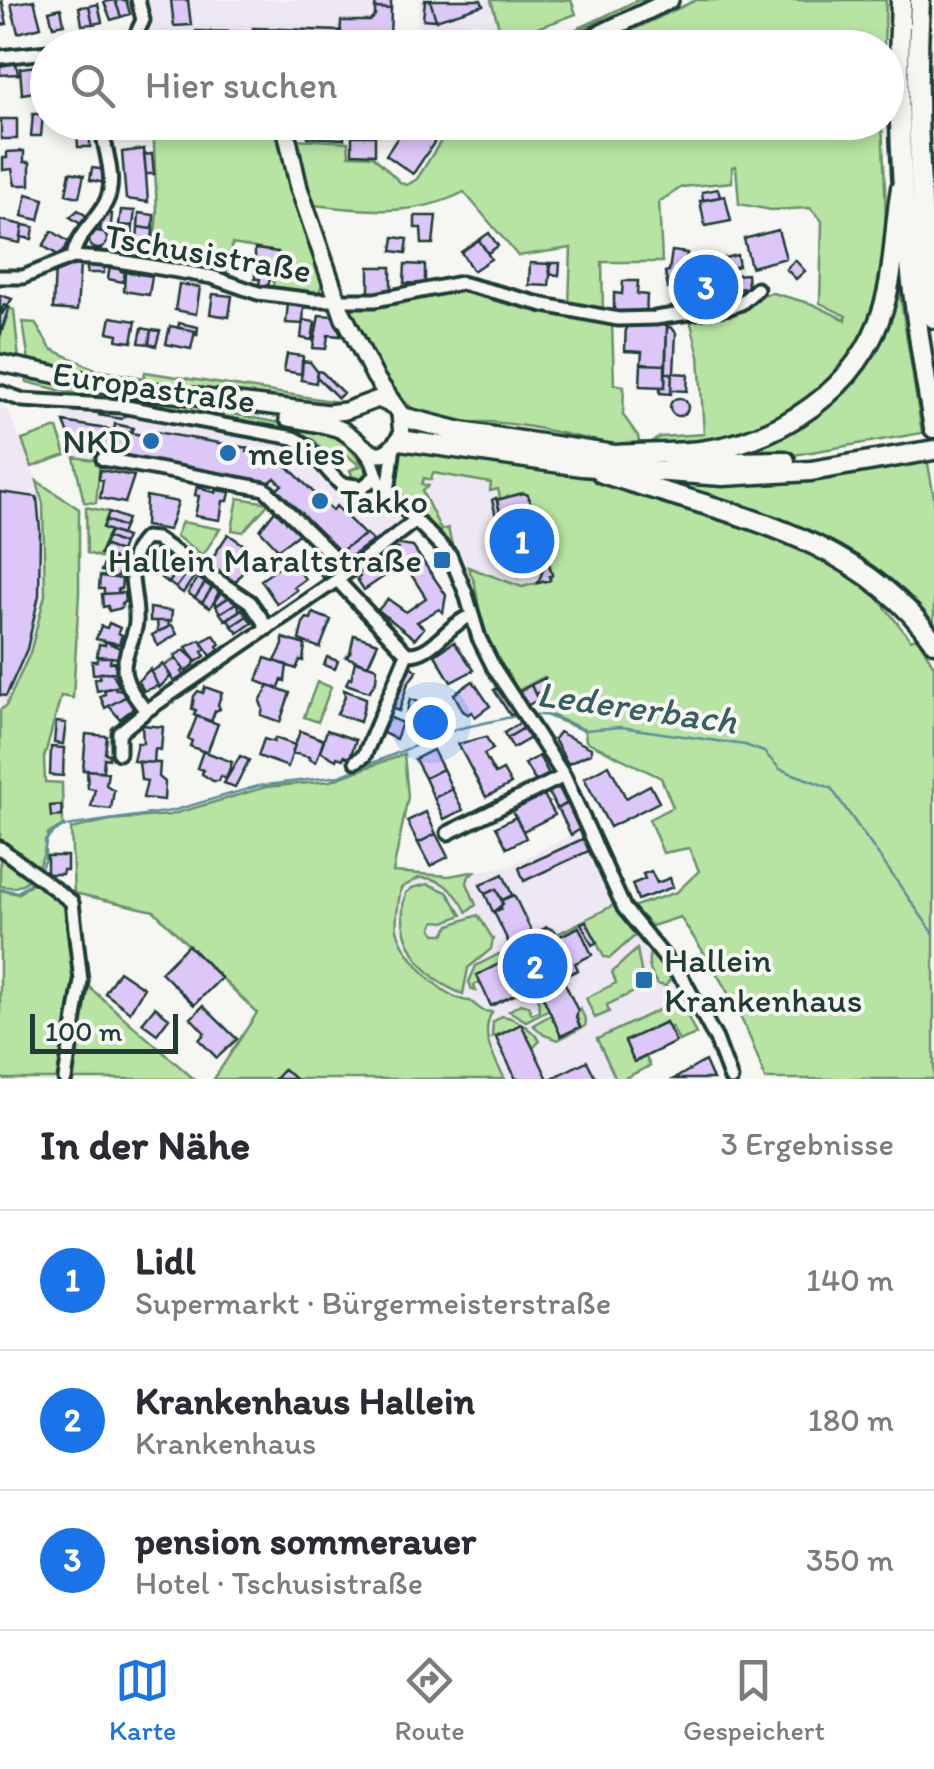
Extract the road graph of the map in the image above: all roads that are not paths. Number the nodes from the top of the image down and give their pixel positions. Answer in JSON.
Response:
{"nodes":[{"id":1,"x":138,"y":0,"type":"edge"},
{"id":2,"x":670,"y":0,"type":"edge"},
{"id":3,"x":901,"y":0,"type":"edge"},
{"id":4,"x":920,"y":0,"type":"edge"},
{"id":5,"x":138,"y":30,"type":"edge"},
{"id":6,"x":608,"y":30,"type":"edge"},
{"id":7,"x":900,"y":30,"type":"edge"},
{"id":8,"x":30,"y":54,"type":"edge"},
{"id":9,"x":0,"y":57,"type":"edge"},
{"id":10,"x":103,"y":140,"type":"edge"},
{"id":11,"x":288,"y":140,"type":"edge"},
{"id":12,"x":899,"y":140,"type":"edge"},
{"id":13,"x":901,"y":188,"type":"junction"},
{"id":14,"x":72,"y":257,"type":"junction"},
{"id":15,"x":0,"y":277,"type":"edge"},
{"id":16,"x":757,"y":289,"type":"dead end"},
{"id":17,"x":340,"y":306,"type":"junction"},
{"id":18,"x":934,"y":318,"type":"edge"},
{"id":19,"x":4,"y":364,"type":"edge"},
{"id":20,"x":0,"y":392,"type":"edge"},
{"id":21,"x":186,"y":396,"type":"junction"},
{"id":22,"x":359,"y":406,"type":"junction"},
{"id":23,"x":397,"y":411,"type":"junction"},
{"id":24,"x":934,"y":428,"type":"edge"},
{"id":25,"x":351,"y":435,"type":"junction"},
{"id":26,"x":934,"y":438,"type":"edge"},
{"id":27,"x":397,"y":443,"type":"junction"},
{"id":28,"x":905,"y":449,"type":"junction"},
{"id":29,"x":364,"y":450,"type":"junction"},
{"id":30,"x":934,"y":450,"type":"edge"},
{"id":31,"x":616,"y":455,"type":"junction"},
{"id":32,"x":103,"y":459,"type":"dead end"},
{"id":33,"x":582,"y":466,"type":"junction"},
{"id":34,"x":376,"y":476,"type":"junction"},
{"id":35,"x":342,"y":484,"type":"junction"},
{"id":36,"x":388,"y":492,"type":"junction"},
{"id":37,"x":416,"y":520,"type":"junction"},
{"id":38,"x":348,"y":571,"type":"junction"},
{"id":39,"x":337,"y":580,"type":"junction"},
{"id":40,"x":471,"y":616,"type":"junction"},
{"id":41,"x":268,"y":628,"type":"junction"},
{"id":42,"x":934,"y":642,"type":"edge"},
{"id":43,"x":407,"y":654,"type":"junction"},
{"id":44,"x":146,"y":711,"type":"junction"},
{"id":45,"x":118,"y":754,"type":"dead end"},
{"id":46,"x":356,"y":761,"type":"dead end"},
{"id":47,"x":564,"y":776,"type":"junction"},
{"id":48,"x":448,"y":833,"type":"dead end"},
{"id":49,"x":0,"y":848,"type":"edge"},
{"id":50,"x":65,"y":1079,"type":"edge"},
{"id":51,"x":730,"y":1079,"type":"edge"}],
"edges":[{"from":1,"to":5,"type":"street"},
{"from":2,"to":6,"type":"main road"},
{"from":3,"to":7,"type":"highway"},
{"from":4,"to":18,"type":"highway"},
{"from":8,"to":9,"type":"street"},
{"from":10,"to":14,"type":"street"},
{"from":11,"to":17,"type":"main road"},
{"from":12,"to":13,"type":"highway"},
{"from":13,"to":24,"type":"highway"},
{"from":13,"to":31,"type":"highway"},
{"from":14,"to":15,"type":"street","name":"Tschusistraße"},
{"from":14,"to":17,"type":"street","name":"Tschusistraße"},
{"from":16,"to":17,"type":"street","name":"Tschusistraße"},
{"from":17,"to":22,"type":"main road"},
{"from":17,"to":23,"type":"main road"},
{"from":19,"to":21,"type":"main road","name":"Europastraße"},
{"from":20,"to":35,"type":"street","name":"Europastraße"},
{"from":21,"to":22,"type":"main road","name":"Europastraße"},
{"from":21,"to":25,"type":"main road","name":"Europastraße"},
{"from":22,"to":23,"type":"main road","name":"Europastraße"},
{"from":22,"to":25,"type":"main road"},
{"from":23,"to":27,"type":"main road"},
{"from":23,"to":31,"type":"highway"},
{"from":25,"to":29,"type":"main road"},
{"from":26,"to":28,"type":"highway"},
{"from":27,"to":29,"type":"main road"},
{"from":27,"to":33,"type":"highway"},
{"from":27,"to":36,"type":"street"},
{"from":28,"to":30,"type":"highway"},
{"from":28,"to":31,"type":"highway"},
{"from":28,"to":33,"type":"highway"},
{"from":29,"to":34,"type":"street"},
{"from":32,"to":38,"type":"street"},
{"from":33,"to":42,"type":"highway"},
{"from":34,"to":35,"type":"street"},
{"from":34,"to":36,"type":"street"},
{"from":35,"to":36,"type":"street"},
{"from":36,"to":37,"type":"street"},
{"from":37,"to":38,"type":"street"},
{"from":37,"to":40,"type":"street"},
{"from":38,"to":39,"type":"street"},
{"from":39,"to":41,"type":"street"},
{"from":39,"to":43,"type":"street"},
{"from":40,"to":43,"type":"street"},
{"from":40,"to":47,"type":"street"},
{"from":41,"to":44,"type":"street"},
{"from":41,"to":44,"type":"street"},
{"from":43,"to":46,"type":"street"},
{"from":44,"to":45,"type":"street"},
{"from":47,"to":48,"type":"street"},
{"from":47,"to":51,"type":"street"},
{"from":49,"to":50,"type":"street"}]}
